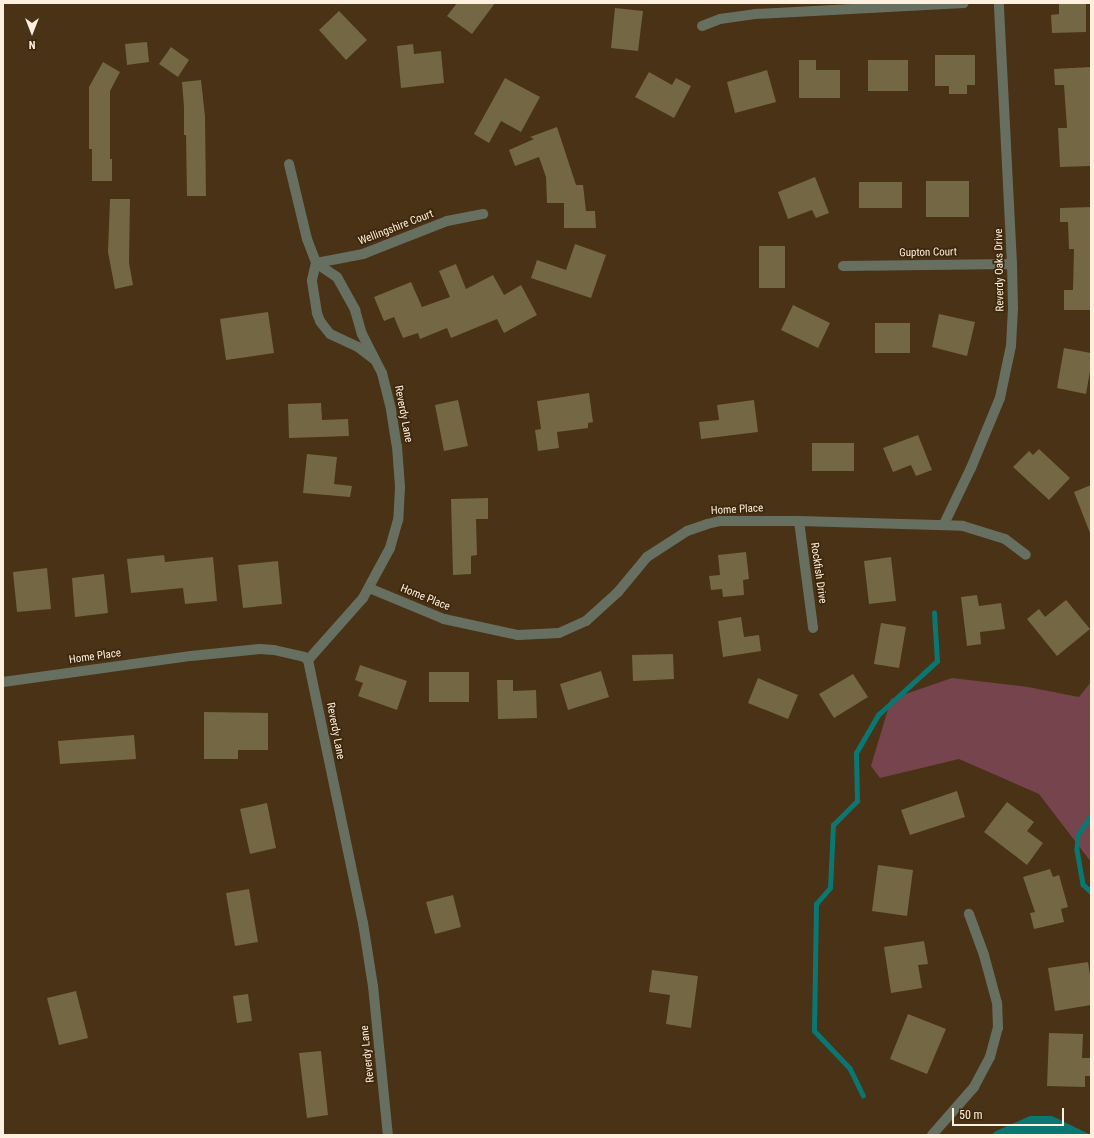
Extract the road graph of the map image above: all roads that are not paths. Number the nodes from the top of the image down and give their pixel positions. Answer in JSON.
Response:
{"nodes":[{"id":1,"x":964,"y":3,"type":"edge"},
{"id":2,"x":999,"y":3,"type":"edge"},
{"id":3,"x":702,"y":26,"type":"dead end"},
{"id":4,"x":289,"y":164,"type":"dead end"},
{"id":5,"x":483,"y":214,"type":"dead end"},
{"id":6,"x":316,"y":263,"type":"junction"},
{"id":7,"x":1012,"y":264,"type":"junction"},
{"id":8,"x":843,"y":266,"type":"dead end"},
{"id":9,"x":375,"y":360,"type":"junction"},
{"id":10,"x":799,"y":521,"type":"junction"},
{"id":11,"x":944,"y":524,"type":"junction"},
{"id":12,"x":1026,"y":555,"type":"dead end"},
{"id":13,"x":369,"y":588,"type":"junction"},
{"id":14,"x":813,"y":628,"type":"dead end"},
{"id":15,"x":308,"y":660,"type":"junction"},
{"id":16,"x":3,"y":682,"type":"edge"},
{"id":17,"x":968,"y":914,"type":"dead end"},
{"id":18,"x":388,"y":1135,"type":"edge"},
{"id":19,"x":932,"y":1135,"type":"edge"}],
"edges":[{"from":1,"to":3,"type":"street"},
{"from":2,"to":7,"type":"street","name":"Reverdy Oaks Drive"},
{"from":4,"to":6,"type":"street"},
{"from":5,"to":6,"type":"street","name":"Wellingshire Court"},
{"from":6,"to":9,"type":"street","name":"Reverdy Lane"},
{"from":6,"to":9,"type":"street","name":"Reverdy Lane"},
{"from":7,"to":8,"type":"street","name":"Gupton Court"},
{"from":7,"to":11,"type":"street","name":"Reverdy Oaks Drive"},
{"from":9,"to":13,"type":"street","name":"Reverdy Lane"},
{"from":10,"to":11,"type":"street","name":"Home Place"},
{"from":10,"to":13,"type":"street","name":"Home Place"},
{"from":10,"to":14,"type":"street","name":"Rockfish Drive"},
{"from":11,"to":12,"type":"street","name":"Home Place"},
{"from":13,"to":15,"type":"street","name":"Reverdy Lane"},
{"from":15,"to":16,"type":"street","name":"Home Place"},
{"from":15,"to":18,"type":"street","name":"Reverdy Lane"},
{"from":17,"to":19,"type":"street"}]}
